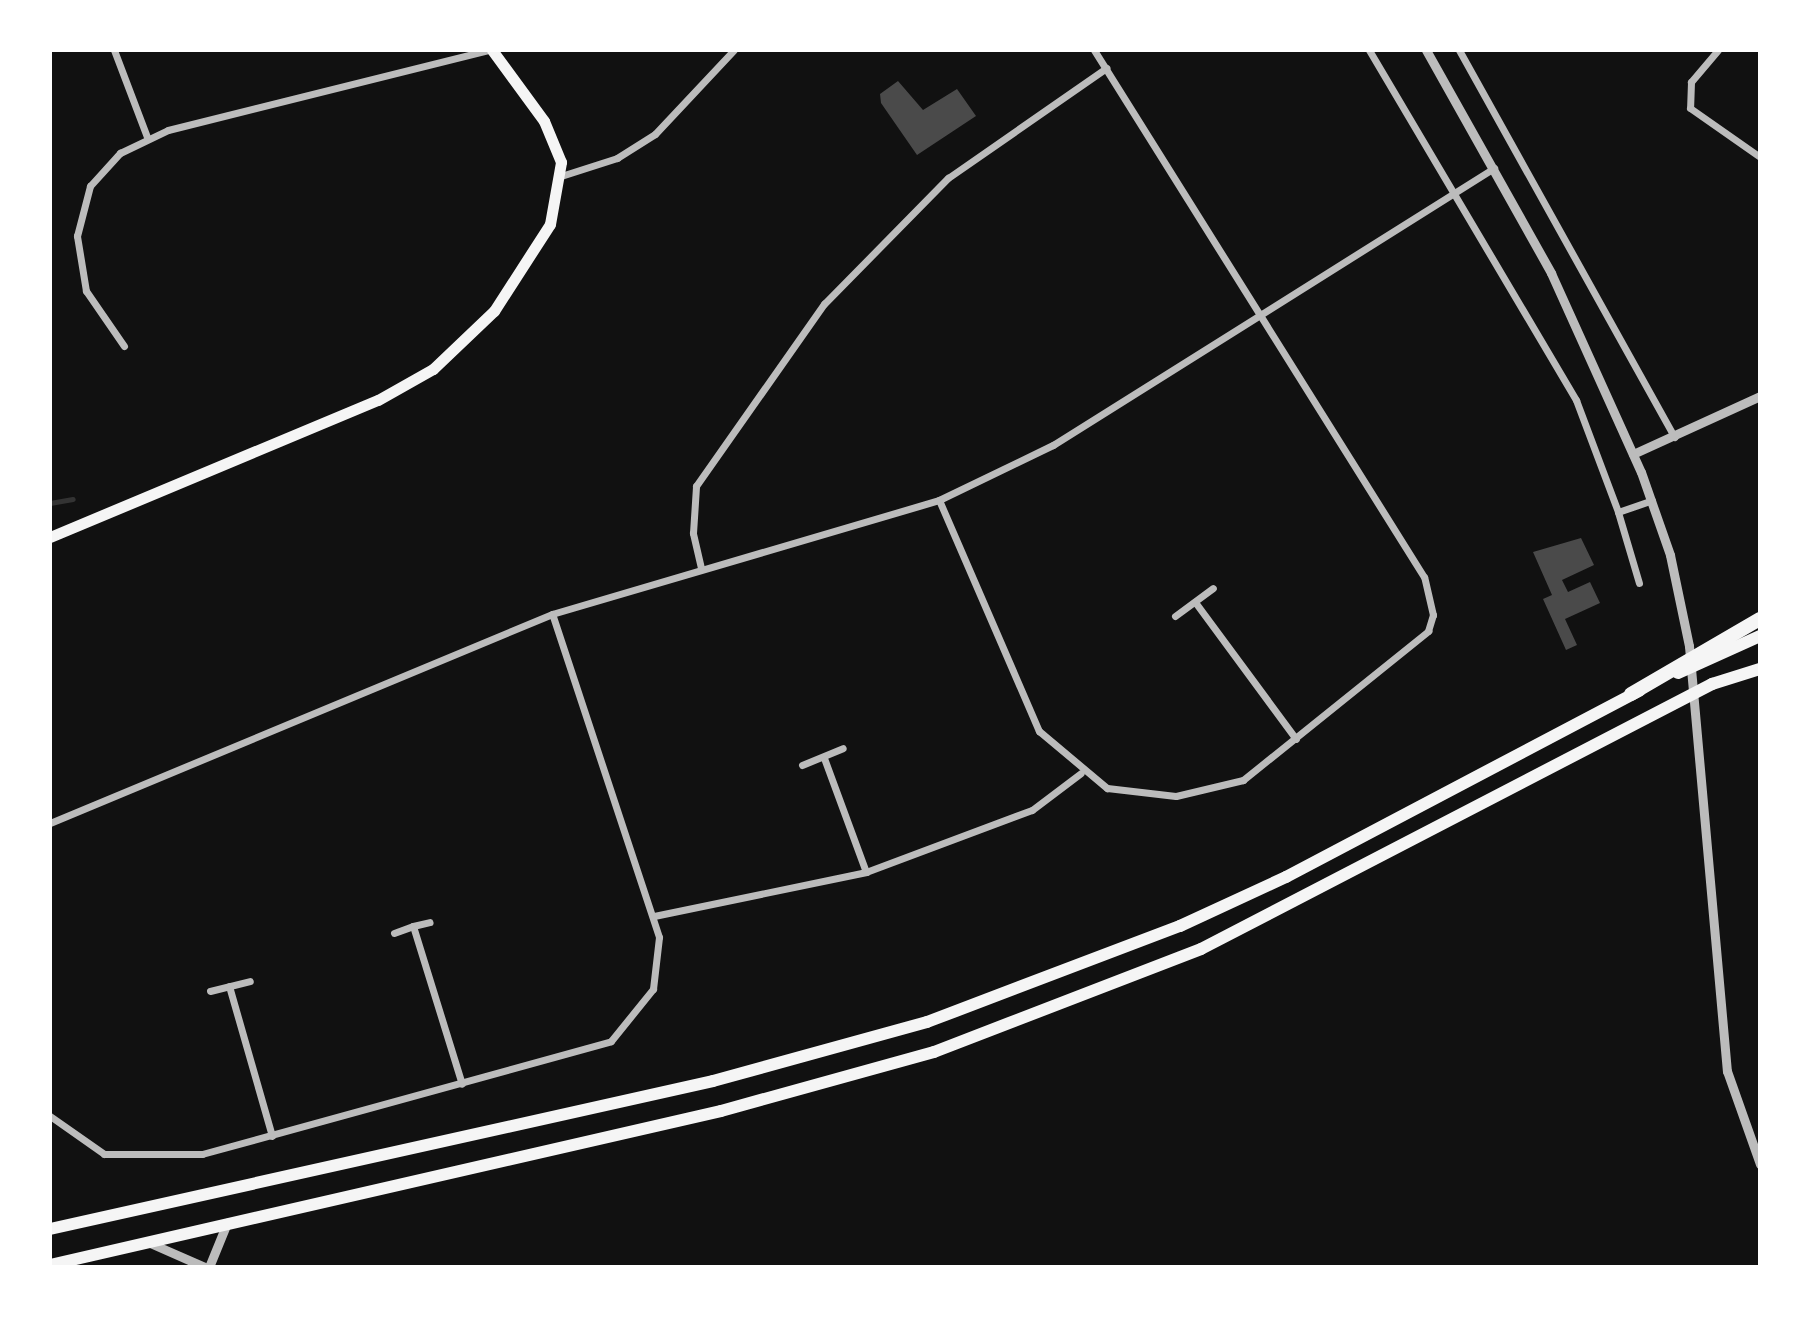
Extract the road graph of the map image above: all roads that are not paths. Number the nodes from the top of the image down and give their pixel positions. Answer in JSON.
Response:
{"nodes":[{"id":1,"x":114,"y":50,"type":"edge"},
{"id":2,"x":490,"y":50,"type":"edge"},
{"id":3,"x":734,"y":50,"type":"edge"},
{"id":4,"x":1094,"y":50,"type":"edge"},
{"id":5,"x":1369,"y":50,"type":"edge"},
{"id":6,"x":1459,"y":50,"type":"edge"},
{"id":7,"x":1718,"y":50,"type":"edge"},
{"id":8,"x":1430,"y":52,"type":"edge"},
{"id":9,"x":1106,"y":68,"type":"junction"},
{"id":10,"x":147,"y":137,"type":"junction"},
{"id":11,"x":1760,"y":157,"type":"edge"},
{"id":12,"x":1494,"y":168,"type":"junction"},
{"id":13,"x":561,"y":176,"type":"junction"},
{"id":14,"x":1457,"y":189,"type":"junction"},
{"id":15,"x":1260,"y":314,"type":"junction"},
{"id":16,"x":124,"y":346,"type":"dead end"},
{"id":17,"x":1760,"y":396,"type":"edge"},
{"id":18,"x":1674,"y":437,"type":"junction"},
{"id":19,"x":1633,"y":454,"type":"junction"},
{"id":20,"x":939,"y":500,"type":"junction"},
{"id":21,"x":1652,"y":500,"type":"junction"},
{"id":22,"x":1618,"y":512,"type":"junction"},
{"id":23,"x":50,"y":537,"type":"edge"},
{"id":24,"x":701,"y":568,"type":"junction"},
{"id":25,"x":1639,"y":583,"type":"dead end"},
{"id":26,"x":1213,"y":588,"type":"dead end"},
{"id":27,"x":1195,"y":602,"type":"junction"},
{"id":28,"x":552,"y":614,"type":"junction"},
{"id":29,"x":1175,"y":616,"type":"dead end"},
{"id":30,"x":1760,"y":619,"type":"edge"},
{"id":31,"x":1760,"y":636,"type":"edge"},
{"id":32,"x":1760,"y":669,"type":"edge"},
{"id":33,"x":1631,"y":694,"type":"junction"},
{"id":34,"x":1296,"y":739,"type":"junction"},
{"id":35,"x":843,"y":748,"type":"dead end"},
{"id":36,"x":824,"y":758,"type":"junction"},
{"id":37,"x":802,"y":765,"type":"dead end"},
{"id":38,"x":1081,"y":773,"type":"junction"},
{"id":39,"x":50,"y":823,"type":"edge"},
{"id":40,"x":866,"y":872,"type":"junction"},
{"id":41,"x":654,"y":916,"type":"junction"},
{"id":42,"x":430,"y":922,"type":"dead end"},
{"id":43,"x":413,"y":926,"type":"junction"},
{"id":44,"x":394,"y":933,"type":"dead end"},
{"id":45,"x":250,"y":981,"type":"dead end"},
{"id":46,"x":229,"y":986,"type":"junction"},
{"id":47,"x":210,"y":991,"type":"dead end"},
{"id":48,"x":462,"y":1084,"type":"junction"},
{"id":49,"x":50,"y":1116,"type":"edge"},
{"id":50,"x":272,"y":1136,"type":"junction"},
{"id":51,"x":1760,"y":1164,"type":"edge"},
{"id":52,"x":227,"y":1223,"type":"junction"},
{"id":53,"x":50,"y":1229,"type":"edge"},
{"id":54,"x":145,"y":1242,"type":"junction"},
{"id":55,"x":50,"y":1265,"type":"edge"},
{"id":56,"x":207,"y":1267,"type":"edge"}],
"edges":[{"from":1,"to":10,"type":"street"},
{"from":2,"to":10,"type":"street"},
{"from":2,"to":13,"type":"main road"},
{"from":3,"to":13,"type":"street"},
{"from":4,"to":9,"type":"street"},
{"from":5,"to":14,"type":"street"},
{"from":6,"to":18,"type":"street"},
{"from":7,"to":11,"type":"street"},
{"from":8,"to":12,"type":"street"},
{"from":9,"to":15,"type":"street"},
{"from":9,"to":24,"type":"street"},
{"from":10,"to":16,"type":"street"},
{"from":12,"to":14,"type":"street"},
{"from":12,"to":19,"type":"street"},
{"from":13,"to":23,"type":"main road"},
{"from":14,"to":15,"type":"street"},
{"from":14,"to":22,"type":"street"},
{"from":15,"to":20,"type":"street"},
{"from":15,"to":34,"type":"street"},
{"from":17,"to":18,"type":"street"},
{"from":18,"to":19,"type":"street"},
{"from":19,"to":21,"type":"street"},
{"from":20,"to":24,"type":"street"},
{"from":20,"to":38,"type":"street"},
{"from":21,"to":22,"type":"street"},
{"from":21,"to":51,"type":"street"},
{"from":22,"to":25,"type":"street"},
{"from":24,"to":28,"type":"street"},
{"from":26,"to":27,"type":"street"},
{"from":27,"to":29,"type":"street"},
{"from":27,"to":34,"type":"street"},
{"from":28,"to":39,"type":"street"},
{"from":28,"to":41,"type":"street"},
{"from":30,"to":33,"type":"highway"},
{"from":31,"to":33,"type":"highway"},
{"from":32,"to":52,"type":"highway"},
{"from":33,"to":53,"type":"highway"},
{"from":34,"to":38,"type":"street"},
{"from":35,"to":36,"type":"street"},
{"from":36,"to":37,"type":"street"},
{"from":36,"to":40,"type":"street"},
{"from":38,"to":40,"type":"street"},
{"from":40,"to":41,"type":"street"},
{"from":41,"to":48,"type":"street"},
{"from":42,"to":43,"type":"street"},
{"from":43,"to":44,"type":"street"},
{"from":43,"to":48,"type":"street"},
{"from":45,"to":46,"type":"street"},
{"from":46,"to":47,"type":"street"},
{"from":46,"to":50,"type":"street"},
{"from":48,"to":50,"type":"street"},
{"from":49,"to":50,"type":"street"},
{"from":52,"to":54,"type":"highway"},
{"from":52,"to":56,"type":"street"},
{"from":54,"to":55,"type":"highway"},
{"from":54,"to":56,"type":"street"}]}
